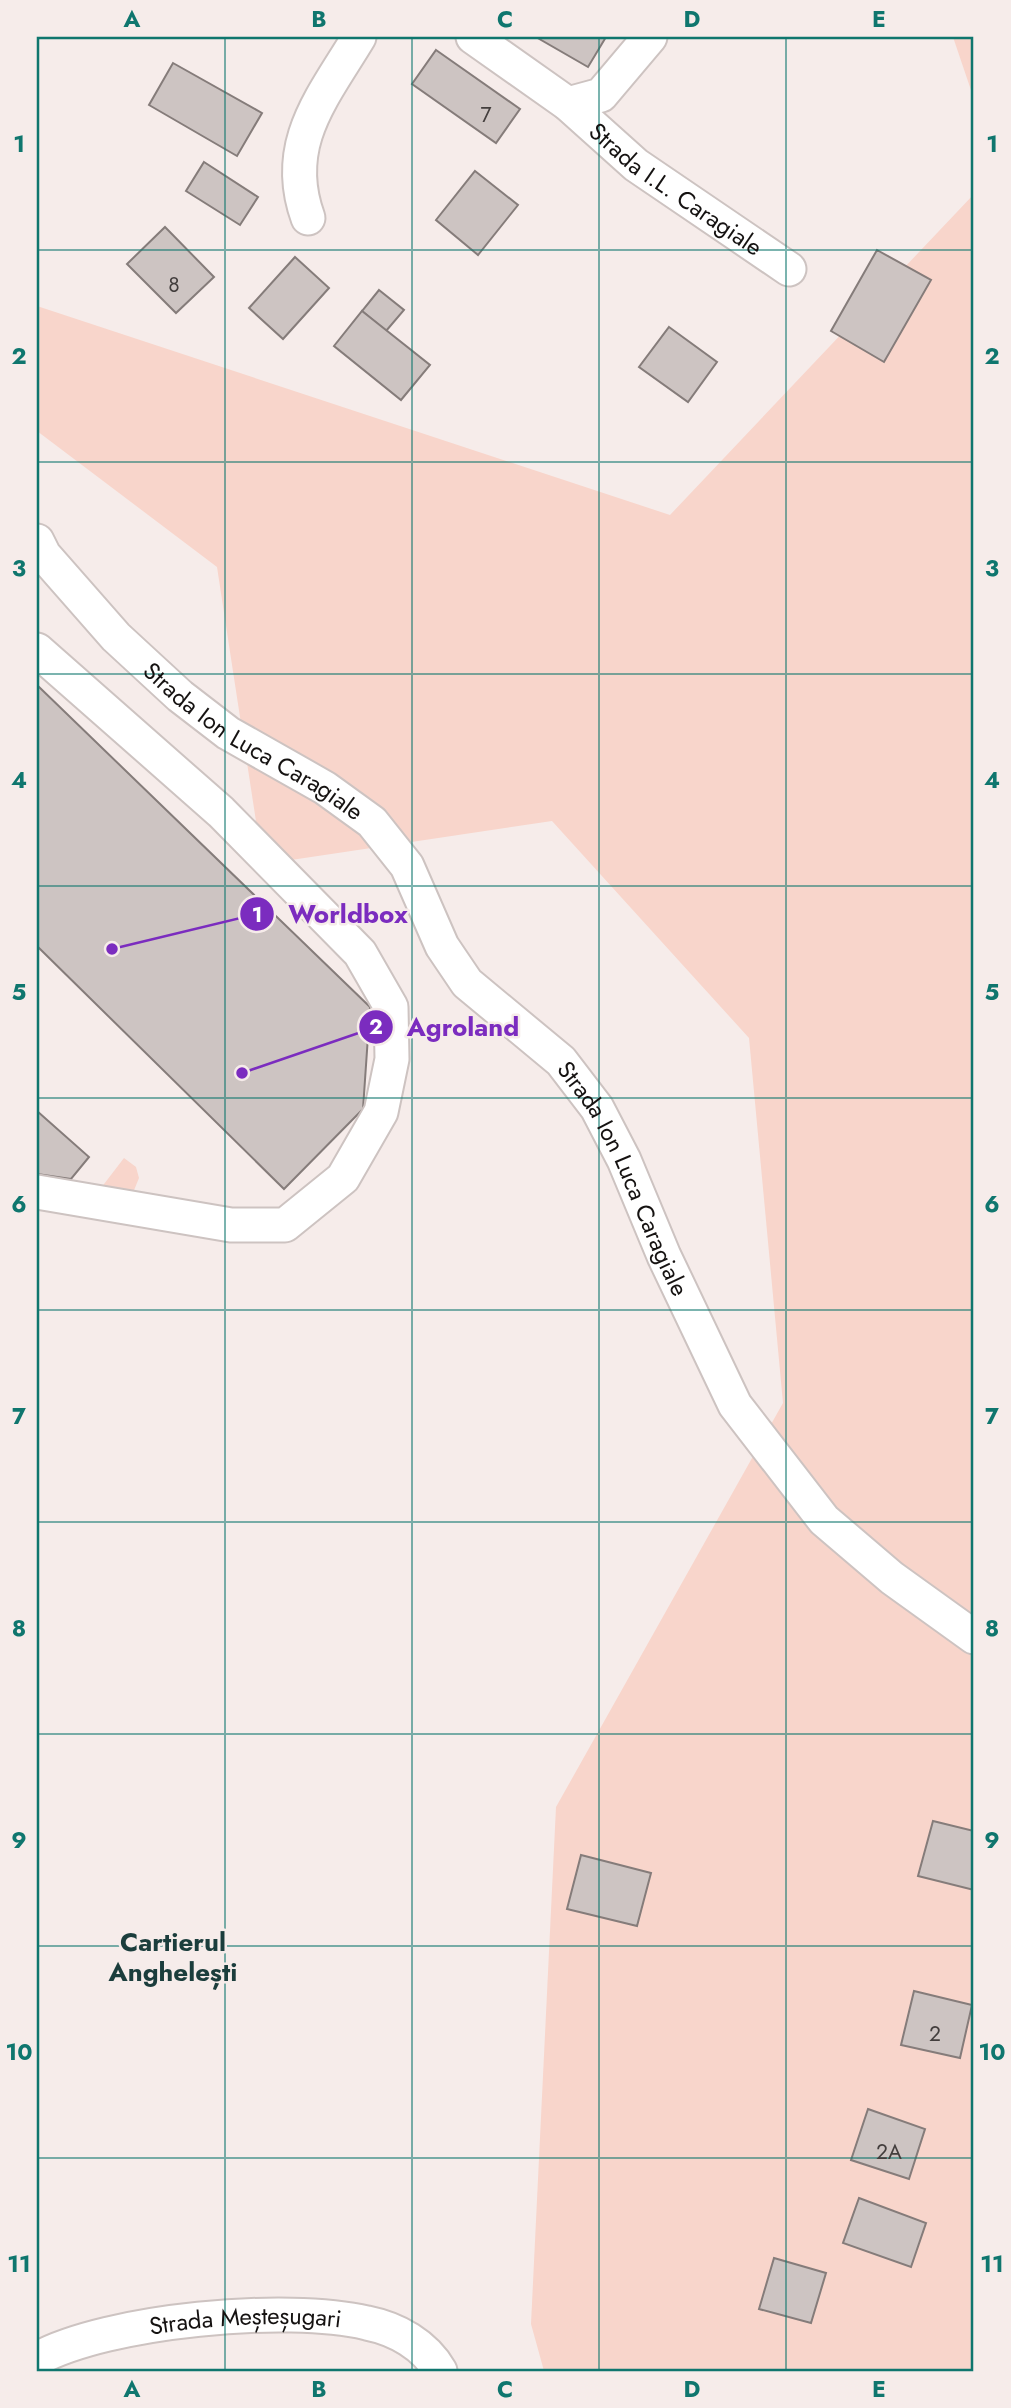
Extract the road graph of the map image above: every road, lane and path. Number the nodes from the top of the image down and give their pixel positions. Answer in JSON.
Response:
{"nodes":[{"id":1,"x":359,"y":37,"type":"edge"},
{"id":2,"x":473,"y":37,"type":"edge"},
{"id":3,"x":650,"y":37,"type":"edge"},
{"id":4,"x":568,"y":104,"type":"junction"},
{"id":5,"x":308,"y":218,"type":"dead end"},
{"id":6,"x":789,"y":269,"type":"dead end"},
{"id":7,"x":37,"y":541,"type":"edge"},
{"id":8,"x":37,"y":650,"type":"edge"},
{"id":9,"x":37,"y":1192,"type":"edge"},
{"id":10,"x":974,"y":1637,"type":"edge"},
{"id":11,"x":37,"y":2359,"type":"edge"},
{"id":12,"x":440,"y":2371,"type":"edge"}],
"edges":[{"from":1,"to":5,"type":"street"},
{"from":2,"to":4,"type":"street","name":"Strada I.L. Caragiale"},
{"from":3,"to":4,"type":"street","name":"Strada I.L. Caragiale"},
{"from":4,"to":6,"type":"street","name":"Strada I.L. Caragiale"},
{"from":7,"to":10,"type":"street","name":"Strada Ion Luca Caragiale"},
{"from":8,"to":9,"type":"street"},
{"from":11,"to":12,"type":"street","name":"Strada Meșteșugari"}]}
